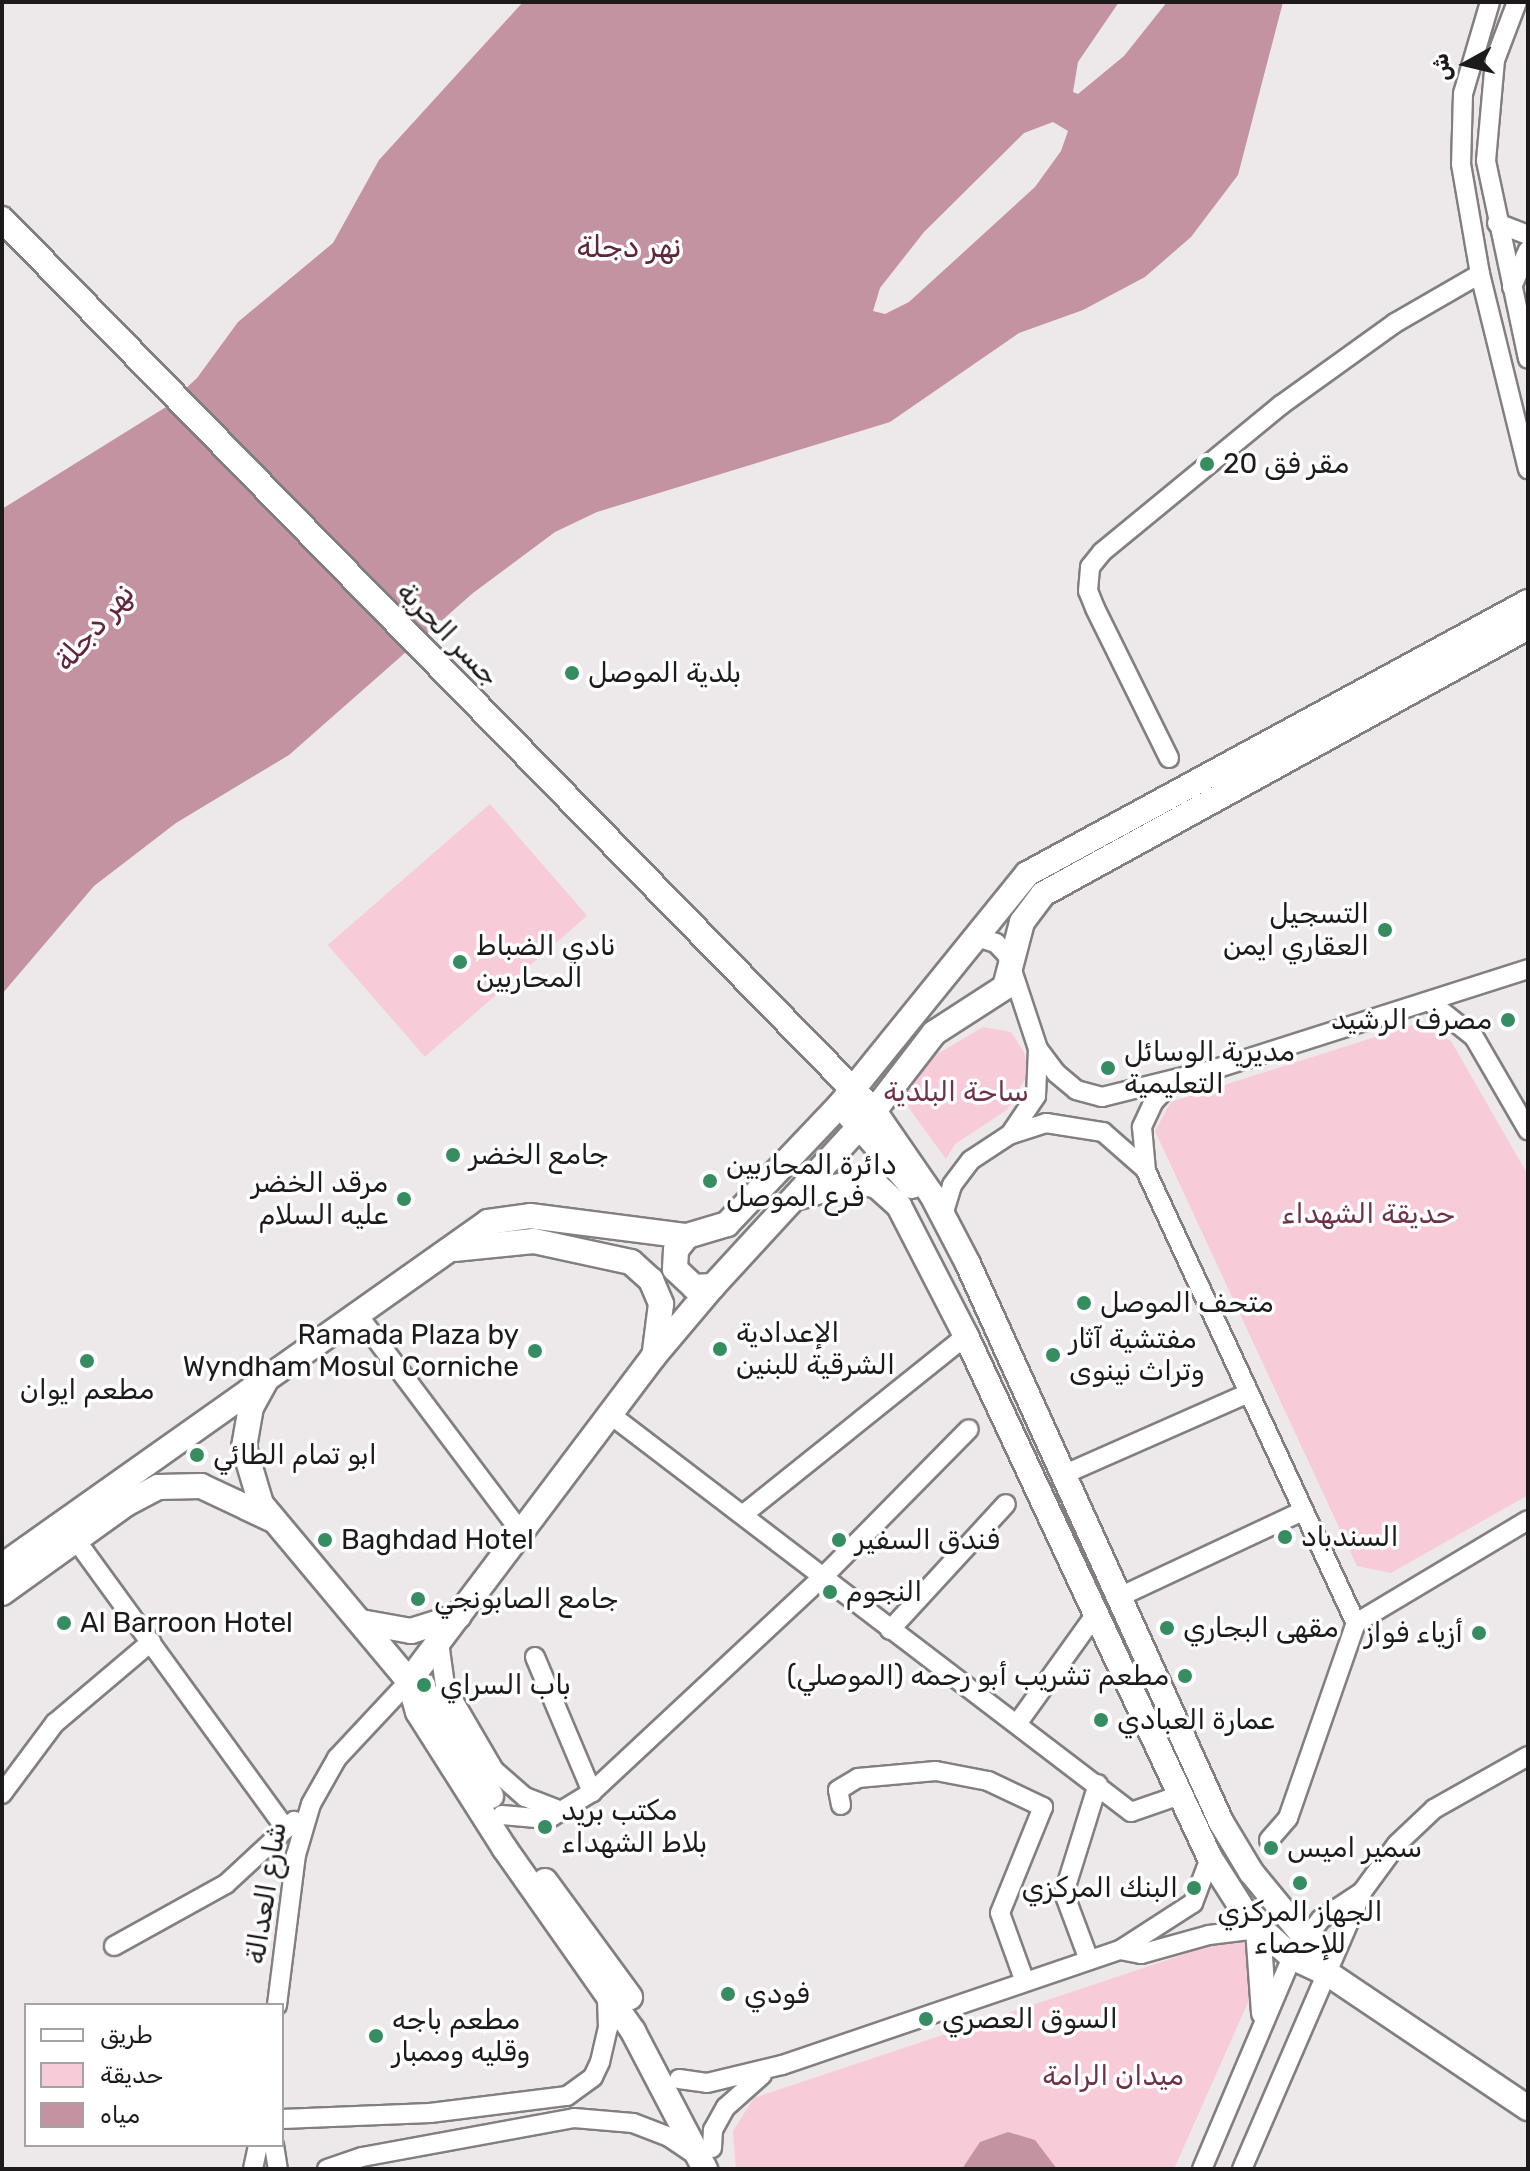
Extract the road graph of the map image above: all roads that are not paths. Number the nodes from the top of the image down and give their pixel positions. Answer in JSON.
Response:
{"nodes":[{"id":1,"x":1490,"y":2,"type":"edge"},
{"id":2,"x":1517,"y":2,"type":"edge"},
{"id":3,"x":1489,"y":183,"type":"junction"},
{"id":4,"x":1464,"y":187,"type":"junction"},
{"id":5,"x":2,"y":219,"type":"edge"},
{"id":6,"x":1497,"y":223,"type":"junction"},
{"id":7,"x":1528,"y":235,"type":"edge"},
{"id":8,"x":1528,"y":250,"type":"edge"},
{"id":9,"x":1480,"y":274,"type":"junction"},
{"id":10,"x":1512,"y":287,"type":"junction"},
{"id":11,"x":1528,"y":359,"type":"edge"},
{"id":12,"x":1524,"y":435,"type":"edge"},
{"id":13,"x":1528,"y":469,"type":"edge"},
{"id":14,"x":1528,"y":602,"type":"edge"},
{"id":15,"x":1528,"y":627,"type":"edge"},
{"id":16,"x":1169,"y":758,"type":"dead end"},
{"id":17,"x":974,"y":936,"type":"junction"},
{"id":18,"x":1528,"y":969,"type":"edge"},
{"id":19,"x":1012,"y":970,"type":"junction"},
{"id":20,"x":1430,"y":1002,"type":"junction"},
{"id":21,"x":1038,"y":1049,"type":"junction"},
{"id":22,"x":1174,"y":1080,"type":"junction"},
{"id":23,"x":847,"y":1098,"type":"junction"},
{"id":24,"x":867,"y":1119,"type":"junction"},
{"id":25,"x":1528,"y":1130,"type":"edge"},
{"id":26,"x":1009,"y":1135,"type":"junction"},
{"id":27,"x":1146,"y":1171,"type":"junction"},
{"id":28,"x":796,"y":1198,"type":"junction"},
{"id":29,"x":937,"y":1205,"type":"junction"},
{"id":30,"x":687,"y":1236,"type":"junction"},
{"id":31,"x":454,"y":1249,"type":"junction"},
{"id":32,"x":713,"y":1286,"type":"junction"},
{"id":33,"x":358,"y":1315,"type":"junction"},
{"id":34,"x":966,"y":1336,"type":"junction"},
{"id":35,"x":653,"y":1357,"type":"junction"},
{"id":36,"x":271,"y":1373,"type":"junction"},
{"id":37,"x":1249,"y":1393,"type":"junction"},
{"id":38,"x":611,"y":1415,"type":"junction"},
{"id":39,"x":969,"y":1429,"type":"dead end"},
{"id":40,"x":1065,"y":1474,"type":"junction"},
{"id":41,"x":118,"y":1495,"type":"junction"},
{"id":42,"x":1006,"y":1504,"type":"dead end"},
{"id":43,"x":1303,"y":1511,"type":"junction"},
{"id":44,"x":745,"y":1513,"type":"junction"},
{"id":45,"x":273,"y":1520,"type":"junction"},
{"id":46,"x":1528,"y":1520,"type":"edge"},
{"id":47,"x":523,"y":1535,"type":"junction"},
{"id":48,"x":76,"y":1540,"type":"junction"},
{"id":49,"x":2,"y":1566,"type":"edge"},
{"id":50,"x":824,"y":1576,"type":"junction"},
{"id":51,"x":2,"y":1593,"type":"edge"},
{"id":52,"x":1119,"y":1597,"type":"junction"},
{"id":53,"x":1095,"y":1615,"type":"junction"},
{"id":54,"x":460,"y":1616,"type":"junction"},
{"id":55,"x":361,"y":1622,"type":"junction"},
{"id":56,"x":1356,"y":1623,"type":"junction"},
{"id":57,"x":890,"y":1630,"type":"junction"},
{"id":58,"x":151,"y":1642,"type":"junction"},
{"id":59,"x":439,"y":1642,"type":"junction"},
{"id":60,"x":535,"y":1657,"type":"dead end"},
{"id":61,"x":409,"y":1681,"type":"junction"},
{"id":62,"x":1017,"y":1724,"type":"junction"},
{"id":63,"x":1528,"y":1756,"type":"edge"},
{"id":64,"x":1098,"y":1784,"type":"junction"},
{"id":65,"x":592,"y":1792,"type":"junction"},
{"id":66,"x":2,"y":1794,"type":"edge"},
{"id":67,"x":1180,"y":1795,"type":"junction"},
{"id":68,"x":311,"y":1804,"type":"junction"},
{"id":69,"x":841,"y":1805,"type":"dead end"},
{"id":70,"x":564,"y":1812,"type":"junction"},
{"id":71,"x":502,"y":1815,"type":"junction"},
{"id":72,"x":286,"y":1829,"type":"junction"},
{"id":73,"x":1269,"y":1840,"type":"dead end"},
{"id":74,"x":1210,"y":1858,"type":"junction"},
{"id":75,"x":1362,"y":1892,"type":"junction"},
{"id":76,"x":1258,"y":1929,"type":"junction"},
{"id":77,"x":114,"y":1946,"type":"dead end"},
{"id":78,"x":1298,"y":1947,"type":"junction"},
{"id":79,"x":1120,"y":1950,"type":"junction"},
{"id":80,"x":1089,"y":1960,"type":"junction"},
{"id":81,"x":1327,"y":1973,"type":"junction"},
{"id":82,"x":1025,"y":1982,"type":"junction"},
{"id":83,"x":601,"y":1984,"type":"junction"},
{"id":84,"x":277,"y":2003,"type":"edge"},
{"id":85,"x":1264,"y":2013,"type":"junction"},
{"id":86,"x":782,"y":2065,"type":"junction"},
{"id":87,"x":679,"y":2079,"type":"junction"},
{"id":88,"x":1528,"y":2108,"type":"edge"},
{"id":89,"x":284,"y":2119,"type":"edge"},
{"id":90,"x":258,"y":2147,"type":"edge"},
{"id":91,"x":274,"y":2147,"type":"edge"},
{"id":92,"x":711,"y":2164,"type":"edge"},
{"id":93,"x":253,"y":2169,"type":"edge"},
{"id":94,"x":278,"y":2169,"type":"edge"},
{"id":95,"x":327,"y":2169,"type":"edge"},
{"id":96,"x":1202,"y":2169,"type":"edge"},
{"id":97,"x":1242,"y":2169,"type":"edge"}],
"edges":[{"from":1,"to":4,"type":"street"},
{"from":2,"to":3,"type":"street"},
{"from":3,"to":4,"type":"street"},
{"from":3,"to":6,"type":"street"},
{"from":4,"to":9,"type":"street"},
{"from":5,"to":23,"type":"main road","name":"جسر الحرية"},
{"from":6,"to":7,"type":"street"},
{"from":6,"to":10,"type":"street"},
{"from":8,"to":10,"type":"street"},
{"from":9,"to":12,"type":"street"},
{"from":9,"to":16,"type":"street"},
{"from":10,"to":11,"type":"street"},
{"from":12,"to":13,"type":"street"},
{"from":14,"to":17,"type":"main road"},
{"from":15,"to":19,"type":"main road"},
{"from":17,"to":19,"type":"street"},
{"from":17,"to":23,"type":"main road"},
{"from":18,"to":20,"type":"street"},
{"from":19,"to":21,"type":"street"},
{"from":19,"to":24,"type":"main road"},
{"from":20,"to":22,"type":"street"},
{"from":20,"to":25,"type":"street"},
{"from":21,"to":22,"type":"street"},
{"from":21,"to":26,"type":"street"},
{"from":22,"to":27,"type":"street"},
{"from":23,"to":24,"type":"main road","name":"جسر الحرية"},
{"from":23,"to":30,"type":"main road"},
{"from":24,"to":28,"type":"main road"},
{"from":24,"to":29,"type":"main road","name":"جسر الحرية"},
{"from":26,"to":27,"type":"street"},
{"from":26,"to":29,"type":"street"},
{"from":27,"to":37,"type":"street"},
{"from":28,"to":32,"type":"main road"},
{"from":28,"to":34,"type":"main road"},
{"from":29,"to":40,"type":"main road"},
{"from":30,"to":31,"type":"main road"},
{"from":30,"to":32,"type":"main road"},
{"from":31,"to":33,"type":"main road"},
{"from":31,"to":35,"type":"main road"},
{"from":32,"to":35,"type":"main road"},
{"from":33,"to":36,"type":"main road"},
{"from":33,"to":47,"type":"street"},
{"from":34,"to":44,"type":"street"},
{"from":34,"to":53,"type":"main road"},
{"from":35,"to":38,"type":"main road"},
{"from":36,"to":41,"type":"main road"},
{"from":36,"to":45,"type":"main road"},
{"from":37,"to":40,"type":"street"},
{"from":37,"to":43,"type":"street"},
{"from":38,"to":44,"type":"street"},
{"from":38,"to":47,"type":"main road"},
{"from":39,"to":50,"type":"street"},
{"from":40,"to":52,"type":"main road"},
{"from":41,"to":45,"type":"main road"},
{"from":41,"to":48,"type":"main road"},
{"from":41,"to":49,"type":"main road"},
{"from":42,"to":57,"type":"street"},
{"from":43,"to":52,"type":"street"},
{"from":43,"to":56,"type":"street"},
{"from":44,"to":50,"type":"street"},
{"from":45,"to":55,"type":"main road"},
{"from":46,"to":56,"type":"street"},
{"from":47,"to":54,"type":"main road"},
{"from":48,"to":51,"type":"main road"},
{"from":48,"to":58,"type":"street"},
{"from":50,"to":57,"type":"street"},
{"from":50,"to":65,"type":"street"},
{"from":52,"to":78,"type":"main road"},
{"from":53,"to":62,"type":"street"},
{"from":53,"to":67,"type":"main road"},
{"from":54,"to":55,"type":"main road"},
{"from":54,"to":59,"type":"main road"},
{"from":55,"to":61,"type":"main road"},
{"from":56,"to":73,"type":"street"},
{"from":57,"to":62,"type":"street"},
{"from":58,"to":66,"type":"street"},
{"from":58,"to":72,"type":"street"},
{"from":59,"to":61,"type":"main road"},
{"from":59,"to":70,"type":"street"},
{"from":60,"to":65,"type":"street"},
{"from":61,"to":68,"type":"street","name":"شارع العدالة"},
{"from":61,"to":71,"type":"main road"},
{"from":61,"to":83,"type":"main road"},
{"from":62,"to":64,"type":"street"},
{"from":63,"to":75,"type":"street"},
{"from":64,"to":67,"type":"street"},
{"from":64,"to":80,"type":"street"},
{"from":65,"to":70,"type":"street"},
{"from":67,"to":74,"type":"main road"},
{"from":68,"to":72,"type":"street"},
{"from":68,"to":84,"type":"street","name":"شارع العدالة"},
{"from":69,"to":82,"type":"street"},
{"from":70,"to":71,"type":"street"},
{"from":71,"to":87,"type":"main road"},
{"from":72,"to":77,"type":"street"},
{"from":74,"to":76,"type":"main road"},
{"from":74,"to":79,"type":"street"},
{"from":75,"to":78,"type":"street"},
{"from":75,"to":81,"type":"street"},
{"from":76,"to":78,"type":"main road"},
{"from":76,"to":79,"type":"street"},
{"from":76,"to":85,"type":"main road"},
{"from":78,"to":81,"type":"main road"},
{"from":78,"to":85,"type":"street"},
{"from":79,"to":80,"type":"street"},
{"from":80,"to":82,"type":"street"},
{"from":81,"to":88,"type":"main road"},
{"from":81,"to":97,"type":"street"},
{"from":82,"to":86,"type":"street"},
{"from":83,"to":89,"type":"street"},
{"from":83,"to":92,"type":"main road"},
{"from":85,"to":96,"type":"street"},
{"from":86,"to":87,"type":"street"},
{"from":86,"to":92,"type":"street"},
{"from":87,"to":92,"type":"main road"},
{"from":90,"to":93,"type":"street"},
{"from":91,"to":94,"type":"street"},
{"from":92,"to":95,"type":"street"}]}
